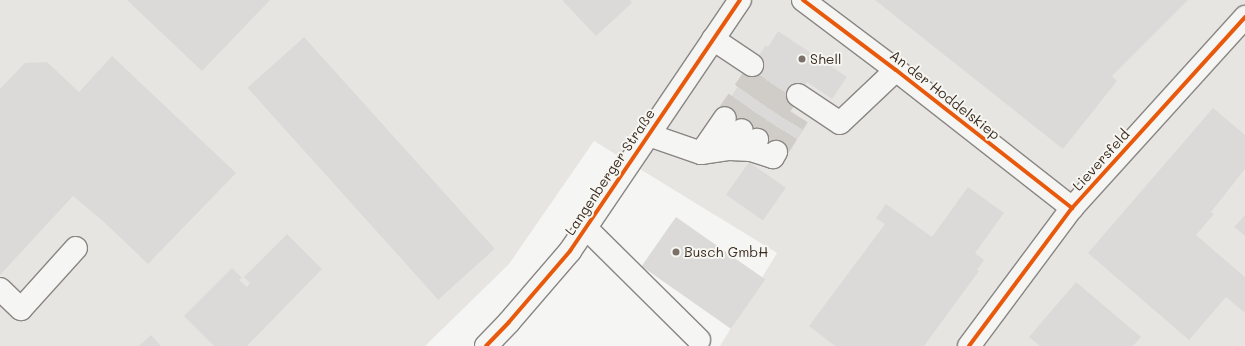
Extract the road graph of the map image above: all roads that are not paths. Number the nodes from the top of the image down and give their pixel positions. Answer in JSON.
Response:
{"nodes":[{"id":1,"x":740,"y":0,"type":"edge"},
{"id":2,"x":803,"y":0,"type":"edge"},
{"id":3,"x":1245,"y":17,"type":"edge"},
{"id":4,"x":713,"y":39,"type":"junction"},
{"id":5,"x":752,"y":65,"type":"dead end"},
{"id":6,"x":896,"y":70,"type":"junction"},
{"id":7,"x":801,"y":104,"type":"dead end"},
{"id":8,"x":744,"y":134,"type":"junction"},
{"id":9,"x":649,"y":135,"type":"junction"},
{"id":10,"x":776,"y":152,"type":"dead end"},
{"id":11,"x":701,"y":153,"type":"junction"},
{"id":12,"x":1072,"y":208,"type":"junction"},
{"id":13,"x":586,"y":228,"type":"junction"},
{"id":14,"x":76,"y":248,"type":"dead end"},
{"id":15,"x":0,"y":289,"type":"edge"},
{"id":16,"x":699,"y":340,"type":"dead end"},
{"id":17,"x":486,"y":346,"type":"edge"},
{"id":18,"x":969,"y":346,"type":"edge"}],
"edges":[{"from":1,"to":4,"type":"street","name":"Langenberger Straße"},
{"from":2,"to":6,"type":"street","name":"An der Hoddelskiep"},
{"from":3,"to":12,"type":"street","name":"Lieversfeld"},
{"from":4,"to":5,"type":"street"},
{"from":4,"to":9,"type":"street","name":"Langenberger Straße"},
{"from":6,"to":7,"type":"street"},
{"from":6,"to":12,"type":"street","name":"An der Hoddelskiep"},
{"from":8,"to":10,"type":"street"},
{"from":8,"to":11,"type":"street"},
{"from":8,"to":11,"type":"street"},
{"from":9,"to":11,"type":"street"},
{"from":9,"to":13,"type":"street","name":"Langenberger Straße"},
{"from":12,"to":18,"type":"street","name":"Lieversfeld"},
{"from":13,"to":16,"type":"street"},
{"from":13,"to":17,"type":"street","name":"Langenberger Straße"},
{"from":14,"to":15,"type":"street"}]}
